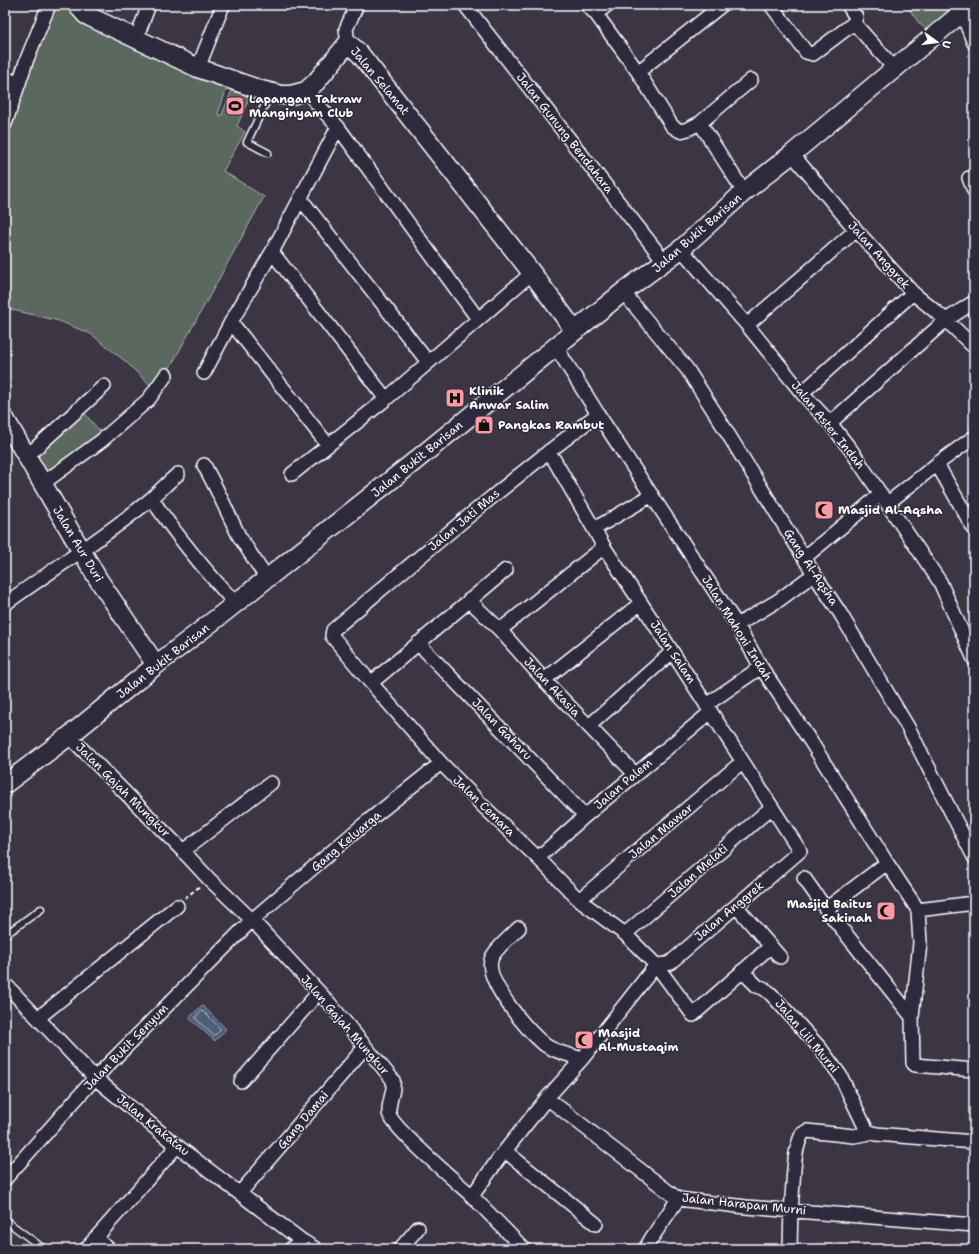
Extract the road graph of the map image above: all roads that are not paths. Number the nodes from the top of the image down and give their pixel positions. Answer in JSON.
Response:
{"nodes":[{"id":1,"x":49,"y":5,"type":"edge"},
{"id":2,"x":149,"y":5,"type":"edge"},
{"id":3,"x":223,"y":5,"type":"edge"},
{"id":4,"x":357,"y":5,"type":"edge"},
{"id":5,"x":465,"y":5,"type":"edge"},
{"id":6,"x":607,"y":5,"type":"edge"},
{"id":7,"x":722,"y":5,"type":"edge"},
{"id":8,"x":771,"y":5,"type":"edge"},
{"id":9,"x":848,"y":5,"type":"edge"},
{"id":10,"x":84,"y":8,"type":"edge"},
{"id":11,"x":591,"y":9,"type":"edge"},
{"id":12,"x":966,"y":9,"type":"edge"},
{"id":13,"x":854,"y":24,"type":"junction"},
{"id":14,"x":136,"y":39,"type":"junction"},
{"id":15,"x":348,"y":43,"type":"junction"},
{"id":16,"x":974,"y":43,"type":"edge"},
{"id":17,"x":198,"y":68,"type":"junction"},
{"id":18,"x":895,"y":69,"type":"junction"},
{"id":19,"x":638,"y":72,"type":"junction"},
{"id":20,"x":5,"y":78,"type":"edge"},
{"id":21,"x":751,"y":80,"type":"dead end"},
{"id":22,"x":19,"y":84,"type":"junction"},
{"id":23,"x":306,"y":90,"type":"junction"},
{"id":24,"x":271,"y":93,"type":"junction"},
{"id":25,"x":700,"y":123,"type":"junction"},
{"id":26,"x":5,"y":124,"type":"edge"},
{"id":27,"x":338,"y":127,"type":"junction"},
{"id":28,"x":268,"y":153,"type":"dead end"},
{"id":29,"x":792,"y":154,"type":"junction"},
{"id":30,"x":969,"y":178,"type":"dead end"},
{"id":31,"x":974,"y":191,"type":"edge"},
{"id":32,"x":744,"y":192,"type":"junction"},
{"id":33,"x":300,"y":198,"type":"junction"},
{"id":34,"x":856,"y":230,"type":"junction"},
{"id":35,"x":681,"y":249,"type":"junction"},
{"id":36,"x":272,"y":252,"type":"junction"},
{"id":37,"x":665,"y":262,"type":"junction"},
{"id":38,"x":532,"y":273,"type":"junction"},
{"id":39,"x":623,"y":292,"type":"junction"},
{"id":40,"x":913,"y":293,"type":"junction"},
{"id":41,"x":974,"y":302,"type":"edge"},
{"id":42,"x":478,"y":319,"type":"junction"},
{"id":43,"x":946,"y":320,"type":"junction"},
{"id":44,"x":231,"y":322,"type":"junction"},
{"id":45,"x":747,"y":325,"type":"junction"},
{"id":46,"x":575,"y":331,"type":"junction"},
{"id":47,"x":556,"y":347,"type":"junction"},
{"id":48,"x":974,"y":347,"type":"edge"},
{"id":49,"x":428,"y":362,"type":"junction"},
{"id":50,"x":204,"y":373,"type":"dead end"},
{"id":51,"x":166,"y":375,"type":"dead end"},
{"id":52,"x":104,"y":386,"type":"dead end"},
{"id":53,"x":802,"y":393,"type":"junction"},
{"id":54,"x":386,"y":399,"type":"junction"},
{"id":55,"x":598,"y":414,"type":"junction"},
{"id":56,"x":830,"y":423,"type":"junction"},
{"id":57,"x":6,"y":424,"type":"edge"},
{"id":58,"x":974,"y":437,"type":"edge"},
{"id":59,"x":328,"y":445,"type":"junction"},
{"id":60,"x":549,"y":451,"type":"junction"},
{"id":61,"x":27,"y":456,"type":"junction"},
{"id":62,"x":936,"y":464,"type":"junction"},
{"id":63,"x":204,"y":465,"type":"dead end"},
{"id":64,"x":178,"y":474,"type":"dead end"},
{"id":65,"x":292,"y":474,"type":"dead end"},
{"id":66,"x":42,"y":484,"type":"junction"},
{"id":67,"x":652,"y":495,"type":"junction"},
{"id":68,"x":152,"y":499,"type":"junction"},
{"id":69,"x":884,"y":499,"type":"junction"},
{"id":70,"x":594,"y":529,"type":"junction"},
{"id":71,"x":974,"y":529,"type":"edge"},
{"id":72,"x":604,"y":547,"type":"junction"},
{"id":73,"x":82,"y":551,"type":"junction"},
{"id":74,"x":804,"y":558,"type":"junction"},
{"id":75,"x":506,"y":570,"type":"dead end"},
{"id":76,"x":814,"y":574,"type":"junction"},
{"id":77,"x":267,"y":579,"type":"junction"},
{"id":78,"x":469,"y":600,"type":"junction"},
{"id":79,"x":641,"y":603,"type":"junction"},
{"id":80,"x":5,"y":604,"type":"edge"},
{"id":81,"x":236,"y":604,"type":"junction"},
{"id":82,"x":737,"y":625,"type":"junction"},
{"id":83,"x":333,"y":630,"type":"joint"},
{"id":84,"x":500,"y":630,"type":"junction"},
{"id":85,"x":418,"y":643,"type":"junction"},
{"id":86,"x":672,"y":652,"type":"junction"},
{"id":87,"x":974,"y":659,"type":"edge"},
{"id":88,"x":156,"y":665,"type":"junction"},
{"id":89,"x":761,"y":667,"type":"junction"},
{"id":90,"x":544,"y":680,"type":"junction"},
{"id":91,"x":371,"y":683,"type":"junction"},
{"id":92,"x":708,"y":708,"type":"junction"},
{"id":93,"x":589,"y":726,"type":"junction"},
{"id":94,"x":69,"y":736,"type":"junction"},
{"id":95,"x":742,"y":762,"type":"junction"},
{"id":96,"x":441,"y":763,"type":"junction"},
{"id":97,"x":635,"y":774,"type":"junction"},
{"id":98,"x":271,"y":783,"type":"dead end"},
{"id":99,"x":5,"y":784,"type":"edge"},
{"id":100,"x":772,"y":807,"type":"junction"},
{"id":101,"x":585,"y":816,"type":"junction"},
{"id":102,"x":183,"y":851,"type":"junction"},
{"id":103,"x":800,"y":851,"type":"joint"},
{"id":104,"x":974,"y":857,"type":"edge"},
{"id":105,"x":538,"y":858,"type":"junction"},
{"id":106,"x":887,"y":863,"type":"junction"},
{"id":107,"x":804,"y":878,"type":"dead end"},
{"id":108,"x":579,"y":900,"type":"junction"},
{"id":109,"x":974,"y":903,"type":"edge"},
{"id":110,"x":176,"y":906,"type":"road end"},
{"id":111,"x":736,"y":906,"type":"junction"},
{"id":112,"x":41,"y":909,"type":"dead end"},
{"id":113,"x":826,"y":909,"type":"junction"},
{"id":114,"x":918,"y":910,"type":"junction"},
{"id":115,"x":252,"y":920,"type":"junction"},
{"id":116,"x":520,"y":928,"type":"dead end"},
{"id":117,"x":625,"y":934,"type":"junction"},
{"id":118,"x":5,"y":935,"type":"edge"},
{"id":119,"x":771,"y":946,"type":"junction"},
{"id":120,"x":780,"y":957,"type":"dead end"},
{"id":121,"x":656,"y":965,"type":"junction"},
{"id":122,"x":742,"y":971,"type":"junction"},
{"id":123,"x":5,"y":984,"type":"edge"},
{"id":124,"x":318,"y":992,"type":"junction"},
{"id":125,"x":912,"y":1017,"type":"junction"},
{"id":126,"x":38,"y":1018,"type":"junction"},
{"id":127,"x":365,"y":1047,"type":"junction"},
{"id":128,"x":582,"y":1059,"type":"junction"},
{"id":129,"x":974,"y":1070,"type":"edge"},
{"id":130,"x":95,"y":1078,"type":"junction"},
{"id":131,"x":241,"y":1081,"type":"dead end"},
{"id":132,"x":547,"y":1098,"type":"junction"},
{"id":133,"x":870,"y":1133,"type":"junction"},
{"id":134,"x":974,"y":1142,"type":"edge"},
{"id":135,"x":177,"y":1146,"type":"junction"},
{"id":136,"x":505,"y":1151,"type":"junction"},
{"id":137,"x":8,"y":1171,"type":"edge"},
{"id":138,"x":240,"y":1193,"type":"junction"},
{"id":139,"x":472,"y":1196,"type":"junction"},
{"id":140,"x":678,"y":1198,"type":"junction"},
{"id":141,"x":791,"y":1210,"type":"junction"},
{"id":142,"x":5,"y":1220,"type":"edge"},
{"id":143,"x":596,"y":1224,"type":"dead end"},
{"id":144,"x":974,"y":1225,"type":"edge"},
{"id":145,"x":418,"y":1228,"type":"dead end"},
{"id":146,"x":95,"y":1238,"type":"junction"},
{"id":147,"x":301,"y":1240,"type":"junction"},
{"id":148,"x":517,"y":1246,"type":"edge"},
{"id":149,"x":44,"y":1249,"type":"edge"},
{"id":150,"x":86,"y":1249,"type":"edge"},
{"id":151,"x":109,"y":1249,"type":"edge"},
{"id":152,"x":291,"y":1249,"type":"edge"},
{"id":153,"x":316,"y":1249,"type":"edge"},
{"id":154,"x":400,"y":1249,"type":"edge"},
{"id":155,"x":645,"y":1249,"type":"edge"},
{"id":156,"x":790,"y":1249,"type":"edge"}],
"edges":[{"from":1,"to":22,"type":"street"},
{"from":2,"to":14,"type":"street"},
{"from":3,"to":17,"type":"street"},
{"from":4,"to":15,"type":"street"},
{"from":5,"to":37,"type":"street","name":"Jalan Gunung Bendahara"},
{"from":6,"to":11,"type":"street"},
{"from":7,"to":19,"type":"street"},
{"from":8,"to":13,"type":"street"},
{"from":9,"to":13,"type":"street"},
{"from":10,"to":14,"type":"main road","name":"Jalan Selamat"},
{"from":11,"to":19,"type":"street"},
{"from":12,"to":16,"type":"street"},
{"from":12,"to":18,"type":"main road","name":"Jalan Bukit Barisan"},
{"from":13,"to":18,"type":"street"},
{"from":14,"to":17,"type":"main road","name":"Jalan Selamat"},
{"from":15,"to":23,"type":"main road","name":"Jalan Selamat"},
{"from":15,"to":38,"type":"main road","name":"Jalan Selamat"},
{"from":17,"to":24,"type":"main road","name":"Jalan Selamat"},
{"from":18,"to":29,"type":"main road","name":"Jalan Bukit Barisan"},
{"from":19,"to":25,"type":"street"},
{"from":20,"to":22,"type":"street"},
{"from":21,"to":25,"type":"street"},
{"from":22,"to":26,"type":"street"},
{"from":23,"to":24,"type":"main road","name":"Jalan Selamat"},
{"from":23,"to":27,"type":"street"},
{"from":24,"to":28,"type":"lane"},
{"from":25,"to":32,"type":"street"},
{"from":27,"to":33,"type":"street"},
{"from":27,"to":42,"type":"street"},
{"from":29,"to":32,"type":"main road","name":"Jalan Bukit Barisan"},
{"from":29,"to":34,"type":"street","name":"Jalan Anggrek"},
{"from":30,"to":31,"type":"street"},
{"from":32,"to":35,"type":"main road","name":"Jalan Bukit Barisan"},
{"from":33,"to":36,"type":"street"},
{"from":33,"to":49,"type":"street"},
{"from":34,"to":40,"type":"street","name":"Jalan Anggrek"},
{"from":34,"to":45,"type":"street"},
{"from":35,"to":37,"type":"main road","name":"Jalan Bukit Barisan"},
{"from":35,"to":45,"type":"street","name":"Jalan Aster Indah"},
{"from":36,"to":44,"type":"street"},
{"from":36,"to":54,"type":"street"},
{"from":37,"to":39,"type":"main road","name":"Jalan Bukit Barisan"},
{"from":38,"to":42,"type":"street"},
{"from":38,"to":46,"type":"main road","name":"Jalan Selamat"},
{"from":39,"to":46,"type":"main road","name":"Jalan Bukit Barisan"},
{"from":39,"to":74,"type":"street","name":"Gang Al-Aqsha"},
{"from":40,"to":43,"type":"street","name":"Jalan Anggrek"},
{"from":40,"to":53,"type":"street"},
{"from":41,"to":43,"type":"street"},
{"from":42,"to":49,"type":"street"},
{"from":43,"to":48,"type":"street","name":"Jalan Anggrek"},
{"from":43,"to":56,"type":"street"},
{"from":44,"to":50,"type":"street"},
{"from":44,"to":59,"type":"street"},
{"from":45,"to":53,"type":"street","name":"Jalan Aster Indah"},
{"from":46,"to":47,"type":"main road","name":"Jalan Bukit Barisan"},
{"from":47,"to":55,"type":"street","name":"Jalan Mahoni Indah"},
{"from":47,"to":77,"type":"main road","name":"Jalan Bukit Barisan"},
{"from":49,"to":54,"type":"street"},
{"from":51,"to":66,"type":"street"},
{"from":52,"to":61,"type":"street"},
{"from":53,"to":56,"type":"street","name":"Jalan Aster Indah"},
{"from":54,"to":59,"type":"street"},
{"from":55,"to":60,"type":"street","name":"Jalan Jati Mas"},
{"from":55,"to":67,"type":"street","name":"Jalan Mahoni Indah"},
{"from":56,"to":69,"type":"street","name":"Jalan Aster Indah"},
{"from":57,"to":61,"type":"main road","name":"Jalan Aur Duri"},
{"from":58,"to":62,"type":"street"},
{"from":59,"to":65,"type":"street"},
{"from":60,"to":70,"type":"street","name":"Jalan Salam"},
{"from":60,"to":83,"type":"street","name":"Jalan Jati Mas"},
{"from":61,"to":66,"type":"main road","name":"Jalan Aur Duri"},
{"from":62,"to":69,"type":"street"},
{"from":62,"to":71,"type":"street"},
{"from":63,"to":77,"type":"street"},
{"from":64,"to":68,"type":"street"},
{"from":66,"to":73,"type":"main road","name":"Jalan Aur Duri"},
{"from":67,"to":70,"type":"street"},
{"from":67,"to":82,"type":"street","name":"Jalan Mahoni Indah"},
{"from":68,"to":73,"type":"street"},
{"from":68,"to":81,"type":"street"},
{"from":69,"to":74,"type":"street"},
{"from":69,"to":87,"type":"street","name":"Jalan Aster Indah"},
{"from":70,"to":72,"type":"street","name":"Jalan Salam"},
{"from":72,"to":79,"type":"street","name":"Jalan Salam"},
{"from":72,"to":84,"type":"street"},
{"from":73,"to":80,"type":"street"},
{"from":73,"to":88,"type":"main road","name":"Jalan Aur Duri"},
{"from":74,"to":76,"type":"street","name":"Gang Al-Aqsha"},
{"from":75,"to":78,"type":"street"},
{"from":76,"to":82,"type":"street"},
{"from":76,"to":104,"type":"street","name":"Gang Al-Aqsha"},
{"from":77,"to":81,"type":"main road","name":"Jalan Bukit Barisan"},
{"from":78,"to":84,"type":"street","name":"Jalan Akasia"},
{"from":78,"to":85,"type":"street"},
{"from":79,"to":86,"type":"street","name":"Jalan Salam"},
{"from":79,"to":90,"type":"street"},
{"from":81,"to":88,"type":"main road","name":"Jalan Bukit Barisan"},
{"from":82,"to":89,"type":"street","name":"Jalan Mahoni Indah"},
{"from":83,"to":91,"type":"street","name":"Jalan Cemara"},
{"from":84,"to":90,"type":"street","name":"Jalan Akasia"},
{"from":85,"to":91,"type":"street"},
{"from":85,"to":101,"type":"street","name":"Jalan Gaharu"},
{"from":86,"to":92,"type":"street","name":"Jalan Salam"},
{"from":86,"to":93,"type":"street"},
{"from":88,"to":94,"type":"main road","name":"Jalan Bukit Barisan"},
{"from":89,"to":92,"type":"street","name":"Jalan Palem"},
{"from":89,"to":106,"type":"street","name":"Jalan Mahoni Indah"},
{"from":90,"to":93,"type":"street","name":"Jalan Akasia"},
{"from":91,"to":96,"type":"street","name":"Jalan Cemara"},
{"from":92,"to":95,"type":"street","name":"Jalan Salam"},
{"from":92,"to":97,"type":"street","name":"Jalan Palem"},
{"from":93,"to":97,"type":"street","name":"Jalan Akasia"},
{"from":94,"to":99,"type":"main road","name":"Jalan Bukit Barisan"},
{"from":94,"to":102,"type":"street","name":"Jalan Gajah Mungkur"},
{"from":95,"to":100,"type":"street","name":"Jalan Salam"},
{"from":95,"to":108,"type":"street","name":"Jalan Mawar"},
{"from":96,"to":105,"type":"street","name":"Jalan Cemara"},
{"from":96,"to":115,"type":"street","name":"Gang Keluarga"},
{"from":97,"to":101,"type":"street","name":"Jalan Palem"},
{"from":98,"to":102,"type":"street"},
{"from":100,"to":103,"type":"street","name":"Jalan Salam"},
{"from":100,"to":117,"type":"street","name":"Jalan Melati"},
{"from":101,"to":105,"type":"street","name":"Jalan Palem"},
{"from":102,"to":115,"type":"street","name":"Jalan Gajah Mungkur"},
{"from":103,"to":111,"type":"street","name":"Jalan Anggrek"},
{"from":105,"to":108,"type":"street","name":"Jalan Cemara"},
{"from":106,"to":113,"type":"street"},
{"from":106,"to":114,"type":"street","name":"Jalan Mahoni Indah"},
{"from":107,"to":113,"type":"street"},
{"from":108,"to":117,"type":"street","name":"Jalan Cemara"},
{"from":109,"to":114,"type":"street"},
{"from":110,"to":126,"type":"street"},
{"from":111,"to":119,"type":"street"},
{"from":111,"to":121,"type":"street","name":"Jalan Anggrek"},
{"from":112,"to":118,"type":"lane"},
{"from":113,"to":125,"type":"street"},
{"from":114,"to":125,"type":"street"},
{"from":115,"to":124,"type":"street","name":"Jalan Gajah Mungkur"},
{"from":115,"to":130,"type":"street","name":"Jalan Bukit Senyum"},
{"from":116,"to":128,"type":"street"},
{"from":117,"to":121,"type":"street","name":"Jalan Cemara"},
{"from":119,"to":120,"type":"street"},
{"from":119,"to":122,"type":"street"},
{"from":121,"to":122,"type":"street","name":"Jalan Cemara"},
{"from":121,"to":128,"type":"street"},
{"from":122,"to":133,"type":"street","name":"Jalan Lili Murni"},
{"from":123,"to":126,"type":"street","name":"Jalan Krakatau"},
{"from":124,"to":127,"type":"street","name":"Jalan Gajah Mungkur"},
{"from":124,"to":131,"type":"street"},
{"from":125,"to":129,"type":"street"},
{"from":126,"to":130,"type":"street","name":"Jalan Krakatau"},
{"from":127,"to":138,"type":"street","name":"Gang Damai"},
{"from":127,"to":139,"type":"street","name":"Jalan Gajah Mungkur"},
{"from":128,"to":132,"type":"street"},
{"from":130,"to":135,"type":"street","name":"Jalan Krakatau"},
{"from":130,"to":137,"type":"street","name":"Jalan Bukit Senyum"},
{"from":132,"to":136,"type":"street"},
{"from":132,"to":140,"type":"street","name":"Jalan Harapan Murni"},
{"from":133,"to":134,"type":"street"},
{"from":133,"to":141,"type":"street"},
{"from":135,"to":138,"type":"street","name":"Jalan Krakatau"},
{"from":135,"to":146,"type":"street"},
{"from":136,"to":139,"type":"street"},
{"from":136,"to":143,"type":"street"},
{"from":138,"to":147,"type":"street","name":"Jalan Krakatau"},
{"from":139,"to":148,"type":"street","name":"Jalan Gajah Mungkur"},
{"from":140,"to":141,"type":"street","name":"Jalan Harapan Murni"},
{"from":140,"to":155,"type":"street"},
{"from":141,"to":144,"type":"street","name":"Jalan Harapan Murni"},
{"from":141,"to":156,"type":"street"},
{"from":142,"to":149,"type":"lane"},
{"from":145,"to":154,"type":"street"},
{"from":146,"to":150,"type":"street"},
{"from":146,"to":151,"type":"street"},
{"from":147,"to":152,"type":"street"},
{"from":147,"to":153,"type":"street","name":"Jalan Krakatau"}]}
